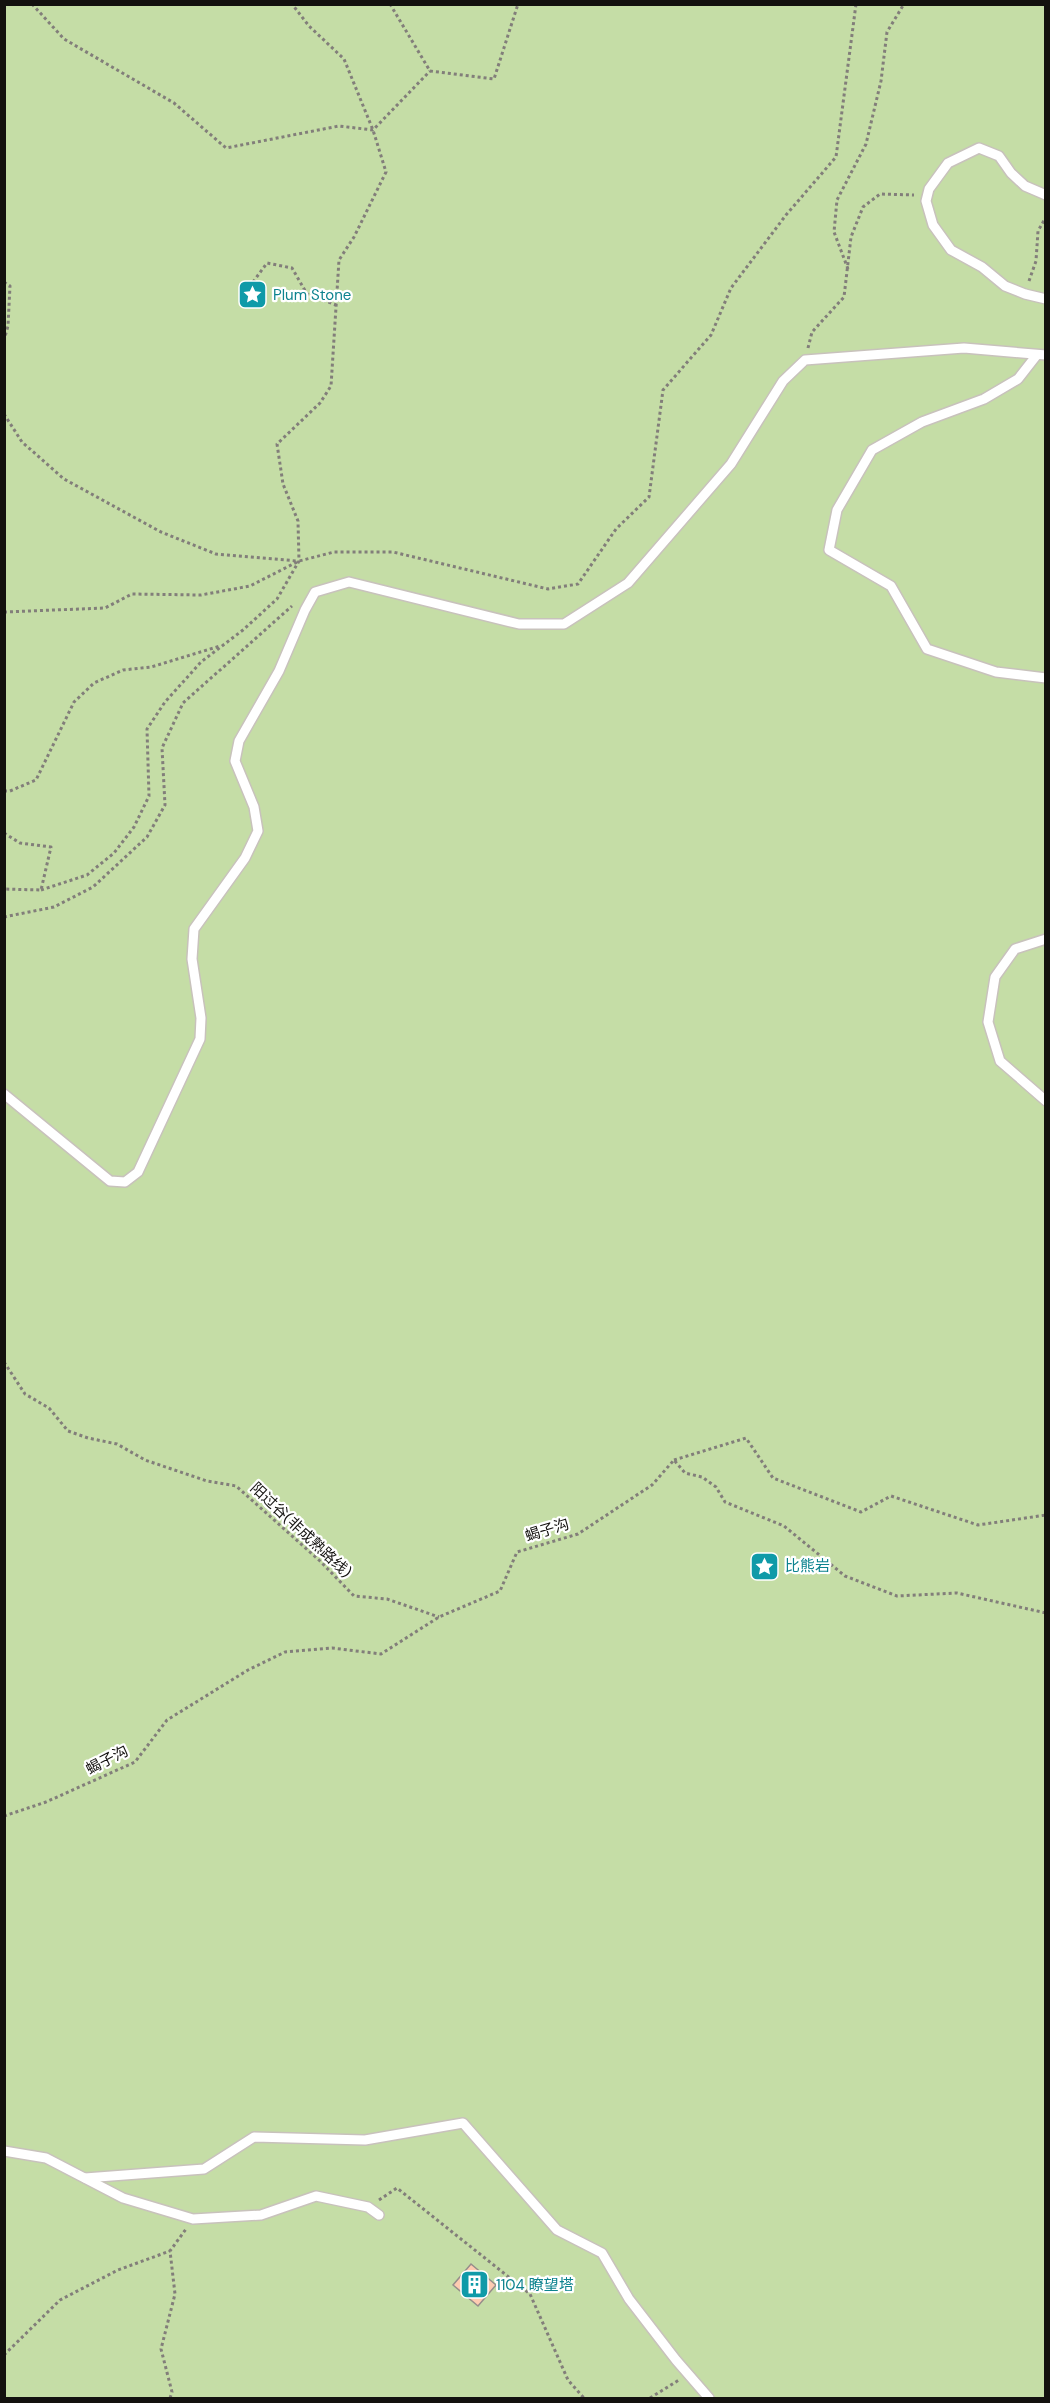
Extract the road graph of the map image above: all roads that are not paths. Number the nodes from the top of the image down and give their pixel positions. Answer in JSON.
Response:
{"nodes":[{"id":1,"x":1046,"y":195,"type":"edge"},
{"id":2,"x":1046,"y":299,"type":"edge"},
{"id":3,"x":1041,"y":355,"type":"edge"},
{"id":4,"x":1046,"y":678,"type":"edge"},
{"id":5,"x":1046,"y":939,"type":"edge"},
{"id":6,"x":4,"y":1094,"type":"edge"},
{"id":7,"x":1046,"y":1101,"type":"edge"},
{"id":8,"x":4,"y":2151,"type":"edge"},
{"id":9,"x":85,"y":2178,"type":"junction"},
{"id":10,"x":379,"y":2215,"type":"dead end"},
{"id":11,"x":709,"y":2398,"type":"edge"}],
"edges":[{"from":1,"to":2,"type":"lane"},
{"from":3,"to":4,"type":"lane"},
{"from":3,"to":6,"type":"lane"},
{"from":5,"to":7,"type":"lane"},
{"from":8,"to":9,"type":"lane"},
{"from":9,"to":10,"type":"lane"},
{"from":9,"to":11,"type":"lane"}]}
